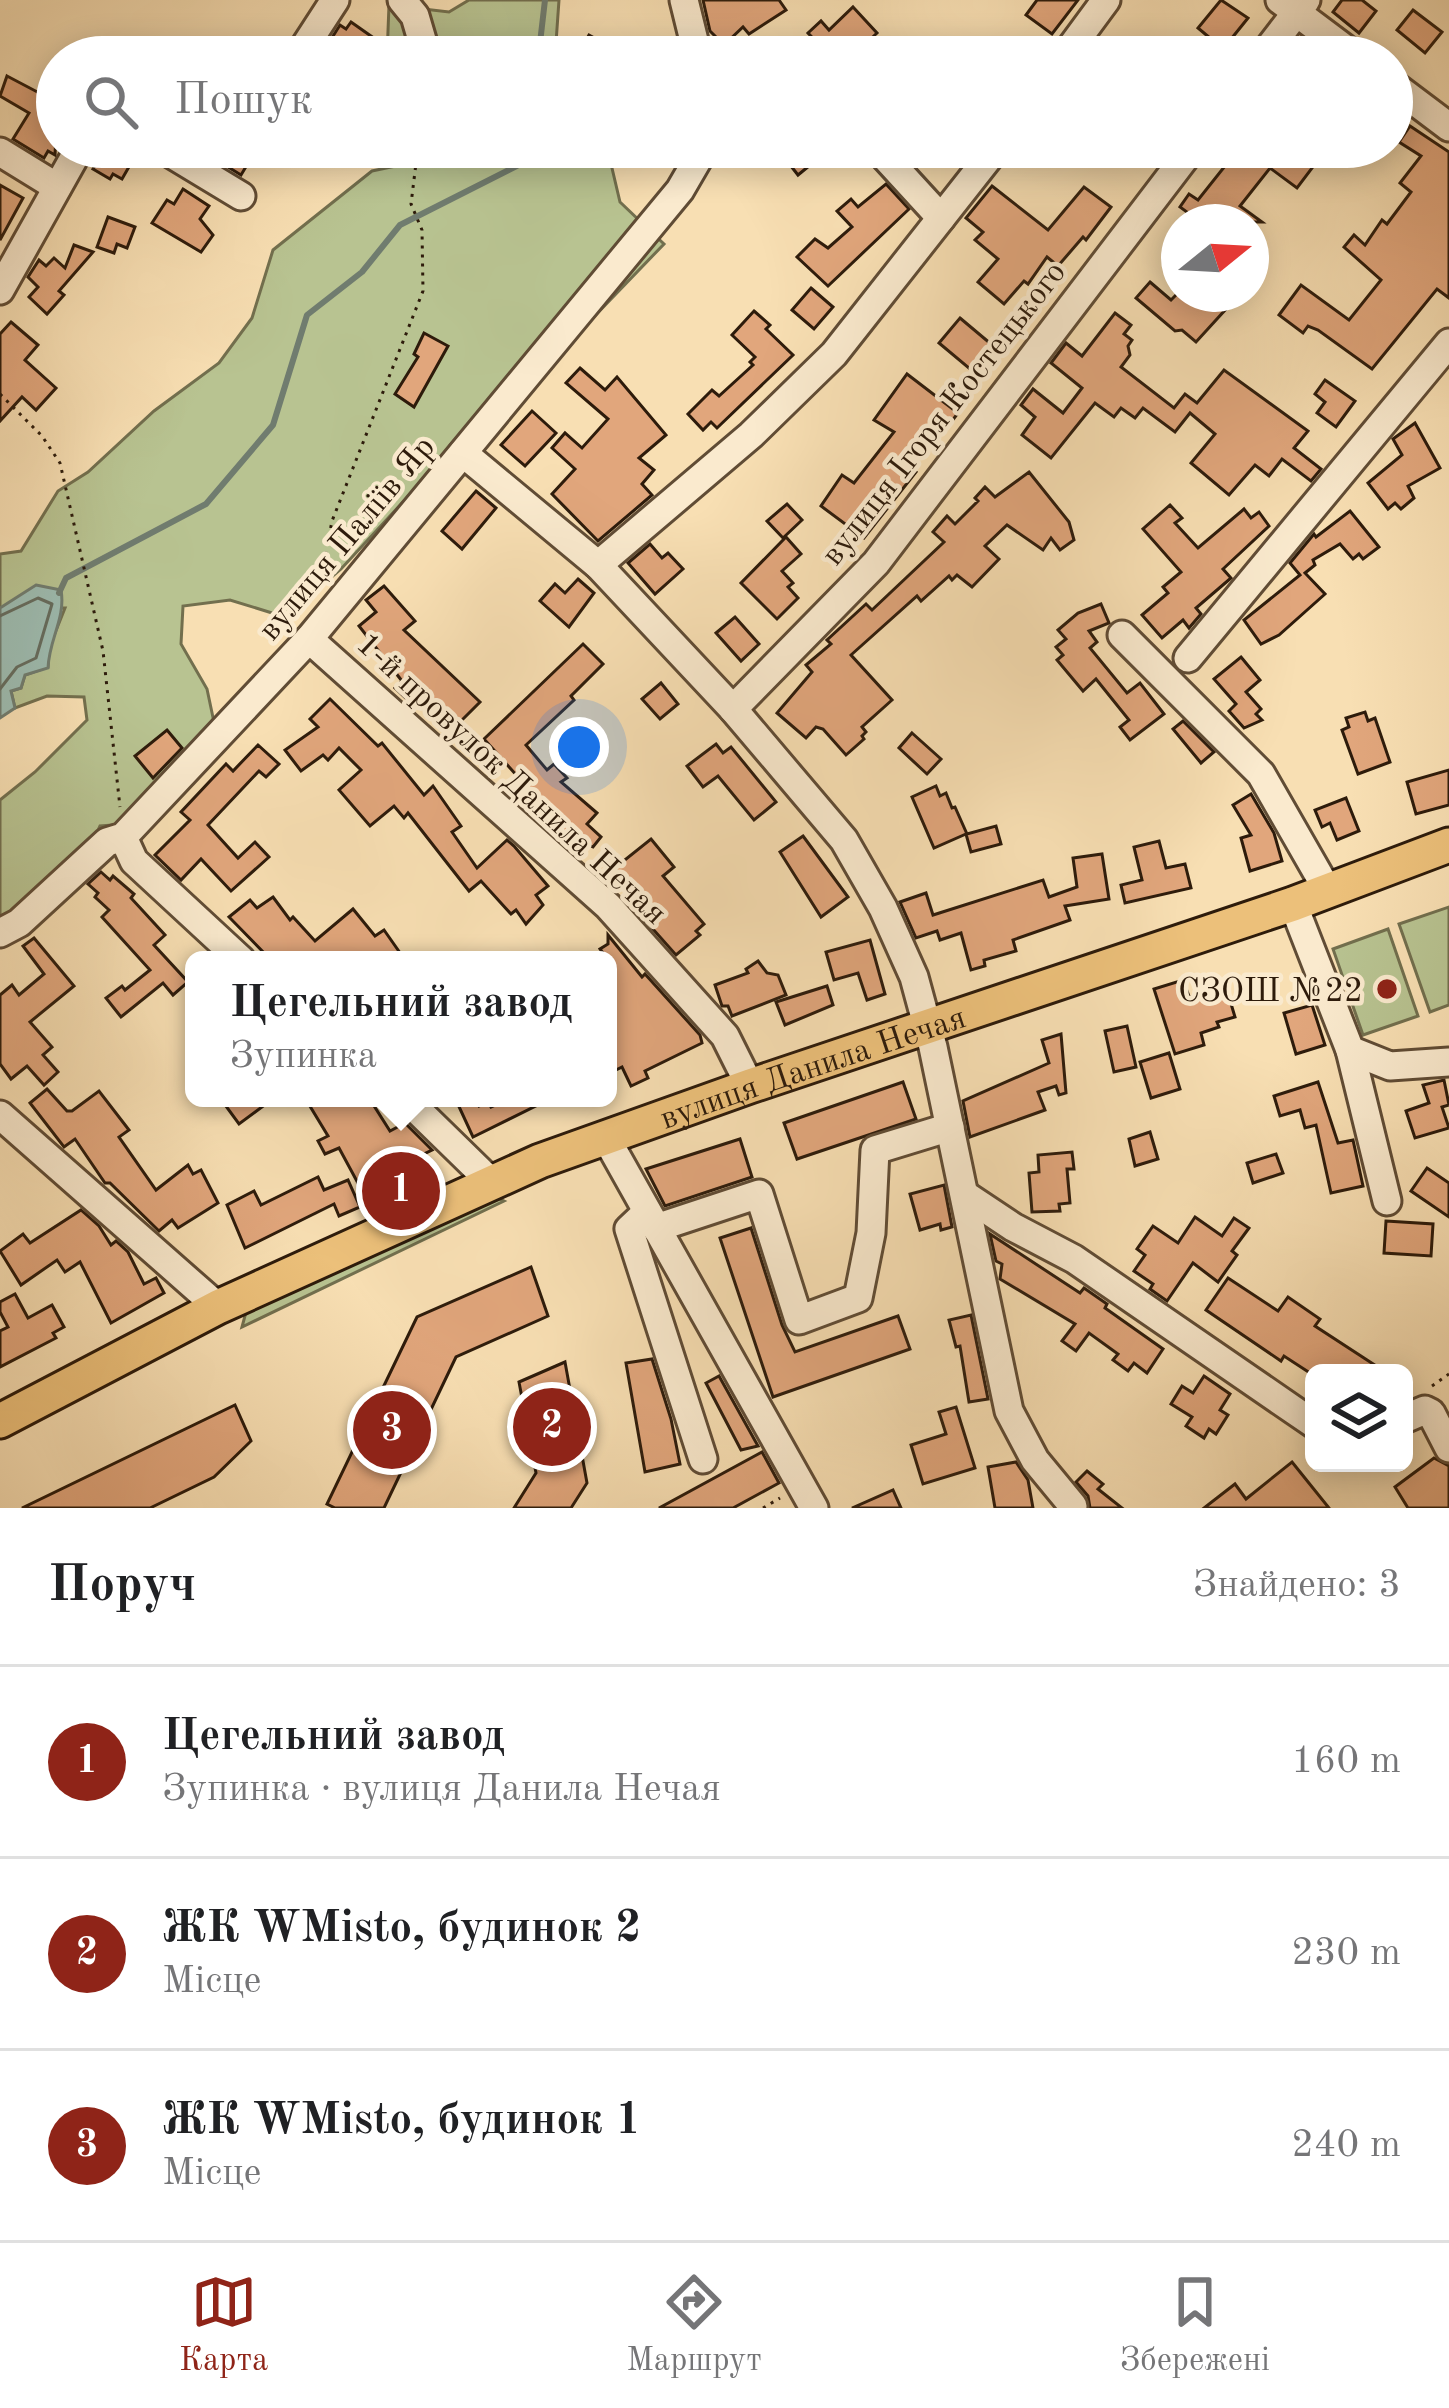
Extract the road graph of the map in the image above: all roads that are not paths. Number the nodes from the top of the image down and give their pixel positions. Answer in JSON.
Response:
{"nodes":[{"id":1,"x":335,"y":0,"type":"edge"},
{"id":2,"x":402,"y":0,"type":"edge"},
{"id":3,"x":684,"y":0,"type":"edge"},
{"id":4,"x":1106,"y":0,"type":"edge"},
{"id":5,"x":1294,"y":4,"type":"edge"},
{"id":6,"x":312,"y":36,"type":"edge"},
{"id":7,"x":421,"y":36,"type":"edge"},
{"id":8,"x":693,"y":36,"type":"edge"},
{"id":9,"x":1079,"y":36,"type":"edge"},
{"id":10,"x":1275,"y":36,"type":"edge"},
{"id":11,"x":1331,"y":36,"type":"edge"},
{"id":12,"x":1413,"y":100,"type":"edge"},
{"id":13,"x":1449,"y":127,"type":"edge"},
{"id":14,"x":0,"y":152,"type":"edge"},
{"id":15,"x":68,"y":168,"type":"edge"},
{"id":16,"x":195,"y":168,"type":"edge"},
{"id":17,"x":693,"y":168,"type":"edge"},
{"id":18,"x":895,"y":168,"type":"edge"},
{"id":19,"x":980,"y":168,"type":"edge"},
{"id":20,"x":1177,"y":168,"type":"edge"},
{"id":21,"x":57,"y":187,"type":"junction"},
{"id":22,"x":241,"y":196,"type":"dead end"},
{"id":23,"x":941,"y":218,"type":"junction"},
{"id":24,"x":0,"y":290,"type":"edge"},
{"id":25,"x":1449,"y":343,"type":"edge"},
{"id":26,"x":463,"y":454,"type":"junction"},
{"id":27,"x":598,"y":565,"type":"junction"},
{"id":28,"x":1122,"y":635,"type":"dead end"},
{"id":29,"x":309,"y":639,"type":"junction"},
{"id":30,"x":1188,"y":658,"type":"dead end"},
{"id":31,"x":734,"y":710,"type":"junction"},
{"id":32,"x":123,"y":837,"type":"junction"},
{"id":33,"x":1449,"y":845,"type":"edge"},
{"id":34,"x":1328,"y":891,"type":"junction"},
{"id":35,"x":1293,"y":904,"type":"junction"},
{"id":36,"x":0,"y":933,"type":"edge"},
{"id":37,"x":231,"y":951,"type":"edge"},
{"id":38,"x":928,"y":1028,"type":"junction"},
{"id":39,"x":1350,"y":1050,"type":"junction"},
{"id":40,"x":1449,"y":1062,"type":"edge"},
{"id":41,"x":750,"y":1086,"type":"junction"},
{"id":42,"x":414,"y":1107,"type":"edge"},
{"id":43,"x":0,"y":1115,"type":"edge"},
{"id":44,"x":950,"y":1127,"type":"junction"},
{"id":45,"x":605,"y":1136,"type":"junction"},
{"id":46,"x":490,"y":1181,"type":"junction"},
{"id":47,"x":965,"y":1195,"type":"junction"},
{"id":48,"x":1387,"y":1201,"type":"dead end"},
{"id":49,"x":651,"y":1220,"type":"junction"},
{"id":50,"x":218,"y":1307,"type":"junction"},
{"id":51,"x":1413,"y":1416,"type":"edge"},
{"id":52,"x":1305,"y":1418,"type":"edge"},
{"id":53,"x":0,"y":1421,"type":"edge"},
{"id":54,"x":1449,"y":1448,"type":"edge"},
{"id":55,"x":703,"y":1459,"type":"dead end"},
{"id":56,"x":1073,"y":1507,"type":"edge"},
{"id":57,"x":814,"y":1508,"type":"edge"}],
"edges":[{"from":1,"to":6,"type":"street"},
{"from":2,"to":7,"type":"street"},
{"from":3,"to":8,"type":"street"},
{"from":4,"to":9,"type":"street"},
{"from":5,"to":10,"type":"street"},
{"from":5,"to":11,"type":"street"},
{"from":12,"to":13,"type":"street"},
{"from":14,"to":21,"type":"street"},
{"from":15,"to":21,"type":"street"},
{"from":16,"to":22,"type":"street"},
{"from":17,"to":26,"type":"street","name":"вулиця Паліїв Яр"},
{"from":18,"to":23,"type":"street"},
{"from":19,"to":23,"type":"street"},
{"from":20,"to":31,"type":"street","name":"вулиця Ігоря Костецького"},
{"from":21,"to":24,"type":"street"},
{"from":23,"to":27,"type":"street"},
{"from":25,"to":30,"type":"street"},
{"from":26,"to":27,"type":"street"},
{"from":26,"to":29,"type":"street","name":"вулиця Паліїв Яр"},
{"from":27,"to":31,"type":"street"},
{"from":28,"to":34,"type":"street"},
{"from":29,"to":32,"type":"street","name":"вулиця Паліїв Яр"},
{"from":29,"to":41,"type":"street","name":"1-й провулок Данила Нечая"},
{"from":31,"to":38,"type":"street"},
{"from":32,"to":36,"type":"street","name":"вулиця Паліїв Яр"},
{"from":32,"to":37,"type":"street"},
{"from":33,"to":34,"type":"main road","name":"вулиця Данила Нечая"},
{"from":34,"to":35,"type":"main road","name":"вулиця Данила Нечая"},
{"from":35,"to":38,"type":"main road","name":"вулиця Данила Нечая"},
{"from":35,"to":39,"type":"street"},
{"from":38,"to":41,"type":"main road","name":"вулиця Данила Нечая"},
{"from":38,"to":44,"type":"street"},
{"from":39,"to":40,"type":"street"},
{"from":39,"to":48,"type":"street"},
{"from":41,"to":45,"type":"main road","name":"вулиця Данила Нечая"},
{"from":42,"to":46,"type":"street"},
{"from":43,"to":50,"type":"street"},
{"from":44,"to":47,"type":"street"},
{"from":44,"to":49,"type":"street"},
{"from":45,"to":46,"type":"main road","name":"вулиця Данила Нечая"},
{"from":45,"to":49,"type":"street"},
{"from":46,"to":50,"type":"main road","name":"вулиця Данила Нечая"},
{"from":47,"to":52,"type":"street"},
{"from":47,"to":56,"type":"street"},
{"from":49,"to":55,"type":"street"},
{"from":49,"to":57,"type":"street"},
{"from":50,"to":53,"type":"main road","name":"вулиця Данила Нечая"},
{"from":51,"to":54,"type":"street"}]}
